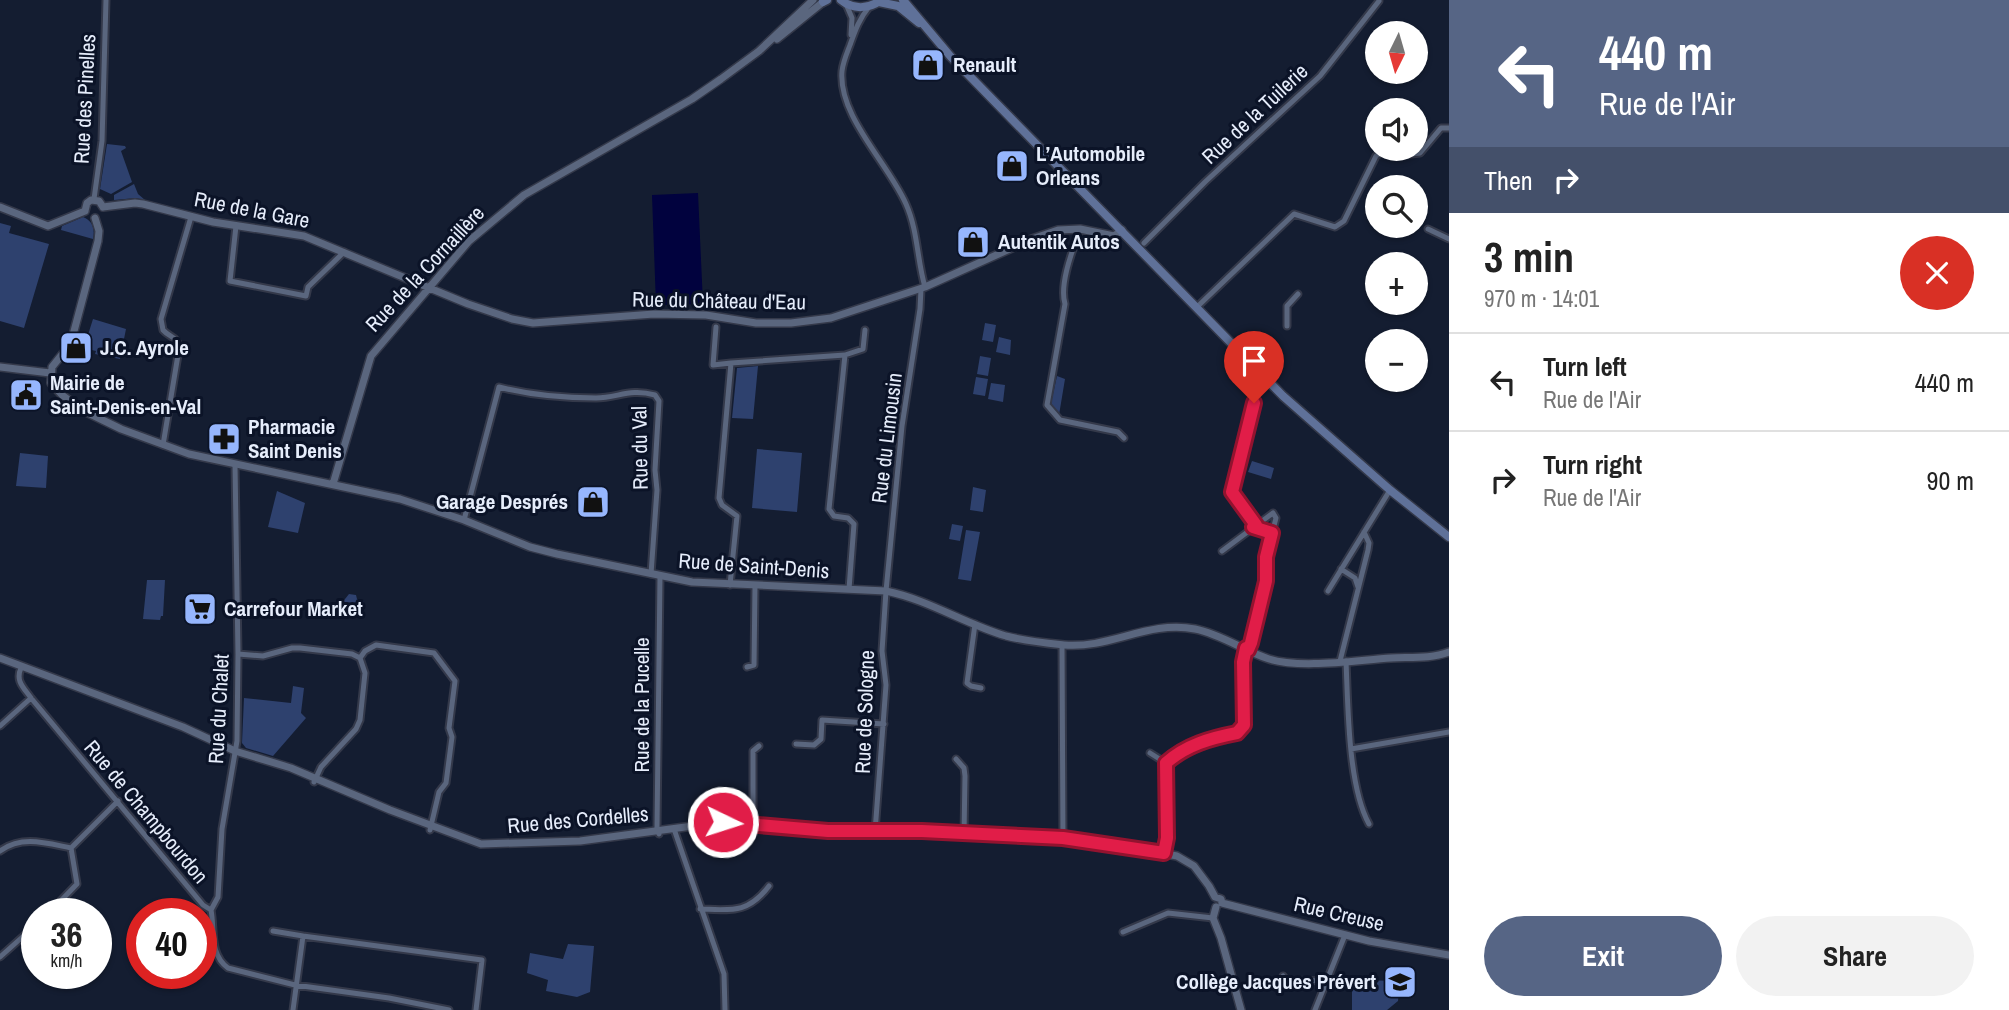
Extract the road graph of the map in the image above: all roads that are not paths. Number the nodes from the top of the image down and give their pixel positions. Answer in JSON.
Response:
{"nodes":[{"id":1,"x":106,"y":0,"type":"edge"},
{"id":2,"x":813,"y":0,"type":"edge"},
{"id":3,"x":903,"y":0,"type":"edge"},
{"id":4,"x":825,"y":1,"type":"edge"},
{"id":5,"x":880,"y":1,"type":"edge"},
{"id":6,"x":1379,"y":1,"type":"edge"},
{"id":7,"x":844,"y":2,"type":"edge"},
{"id":8,"x":869,"y":7,"type":"junction"},
{"id":9,"x":922,"y":25,"type":"junction"},
{"id":10,"x":762,"y":48,"type":"junction"},
{"id":11,"x":849,"y":48,"type":"junction"},
{"id":12,"x":1449,"y":128,"type":"edge"},
{"id":13,"x":1428,"y":143,"type":"edge"},
{"id":14,"x":1374,"y":161,"type":"edge"},
{"id":15,"x":94,"y":200,"type":"junction"},
{"id":16,"x":0,"y":207,"type":"edge"},
{"id":17,"x":103,"y":207,"type":"junction"},
{"id":18,"x":85,"y":211,"type":"junction"},
{"id":19,"x":191,"y":217,"type":"junction"},
{"id":20,"x":95,"y":218,"type":"junction"},
{"id":21,"x":236,"y":226,"type":"junction"},
{"id":22,"x":1080,"y":229,"type":"junction"},
{"id":23,"x":1428,"y":229,"type":"dead end"},
{"id":24,"x":1122,"y":230,"type":"junction"},
{"id":25,"x":1449,"y":239,"type":"edge"},
{"id":26,"x":1144,"y":243,"type":"dead end"},
{"id":27,"x":344,"y":252,"type":"junction"},
{"id":28,"x":428,"y":287,"type":"junction"},
{"id":29,"x":923,"y":288,"type":"junction"},
{"id":30,"x":1298,"y":294,"type":"dead end"},
{"id":31,"x":1197,"y":307,"type":"junction"},
{"id":32,"x":1287,"y":326,"type":"dead end"},
{"id":33,"x":716,"y":327,"type":"dead end"},
{"id":34,"x":865,"y":330,"type":"dead end"},
{"id":35,"x":845,"y":355,"type":"junction"},
{"id":36,"x":731,"y":363,"type":"junction"},
{"id":37,"x":0,"y":367,"type":"edge"},
{"id":38,"x":50,"y":373,"type":"junction"},
{"id":39,"x":1264,"y":376,"type":"junction"},
{"id":40,"x":1124,"y":438,"type":"dead end"},
{"id":41,"x":163,"y":445,"type":"junction"},
{"id":42,"x":235,"y":465,"type":"junction"},
{"id":43,"x":333,"y":484,"type":"junction"},
{"id":44,"x":1390,"y":489,"type":"junction"},
{"id":45,"x":464,"y":520,"type":"junction"},
{"id":46,"x":1254,"y":526,"type":"junction"},
{"id":47,"x":1364,"y":532,"type":"junction"},
{"id":48,"x":1272,"y":533,"type":"junction"},
{"id":49,"x":1449,"y":537,"type":"edge"},
{"id":50,"x":1222,"y":551,"type":"dead end"},
{"id":51,"x":1342,"y":569,"type":"junction"},
{"id":52,"x":651,"y":574,"type":"junction"},
{"id":53,"x":660,"y":576,"type":"junction"},
{"id":54,"x":730,"y":585,"type":"junction"},
{"id":55,"x":755,"y":586,"type":"junction"},
{"id":56,"x":849,"y":589,"type":"junction"},
{"id":57,"x":1358,"y":590,"type":"junction"},
{"id":58,"x":886,"y":591,"type":"junction"},
{"id":59,"x":1328,"y":591,"type":"dead end"},
{"id":60,"x":975,"y":624,"type":"junction"},
{"id":61,"x":1062,"y":645,"type":"junction"},
{"id":62,"x":1247,"y":649,"type":"junction"},
{"id":63,"x":1449,"y":652,"type":"edge"},
{"id":64,"x":239,"y":654,"type":"junction"},
{"id":65,"x":0,"y":658,"type":"edge"},
{"id":66,"x":360,"y":658,"type":"junction"},
{"id":67,"x":1343,"y":661,"type":"junction"},
{"id":68,"x":747,"y":667,"type":"dead end"},
{"id":69,"x":22,"y":668,"type":"junction"},
{"id":70,"x":981,"y":688,"type":"dead end"},
{"id":71,"x":32,"y":698,"type":"junction"},
{"id":72,"x":884,"y":724,"type":"junction"},
{"id":73,"x":0,"y":726,"type":"edge"},
{"id":74,"x":1449,"y":732,"type":"edge"},
{"id":75,"x":796,"y":744,"type":"dead end"},
{"id":76,"x":759,"y":746,"type":"dead end"},
{"id":77,"x":1351,"y":750,"type":"junction"},
{"id":78,"x":235,"y":751,"type":"junction"},
{"id":79,"x":1150,"y":753,"type":"dead end"},
{"id":80,"x":956,"y":759,"type":"dead end"},
{"id":81,"x":1166,"y":763,"type":"junction"},
{"id":82,"x":314,"y":780,"type":"junction"},
{"id":83,"x":118,"y":801,"type":"junction"},
{"id":84,"x":1369,"y":824,"type":"dead end"},
{"id":85,"x":753,"y":826,"type":"junction"},
{"id":86,"x":431,"y":828,"type":"junction"},
{"id":87,"x":674,"y":829,"type":"junction"},
{"id":88,"x":875,"y":832,"type":"junction"},
{"id":89,"x":658,"y":833,"type":"junction"},
{"id":90,"x":964,"y":834,"type":"junction"},
{"id":91,"x":1063,"y":840,"type":"junction"},
{"id":92,"x":71,"y":848,"type":"junction"},
{"id":93,"x":0,"y":851,"type":"edge"},
{"id":94,"x":1164,"y":855,"type":"junction"},
{"id":95,"x":769,"y":886,"type":"dead end"},
{"id":96,"x":63,"y":898,"type":"edge"},
{"id":97,"x":197,"y":898,"type":"edge"},
{"id":98,"x":217,"y":899,"type":"edge"},
{"id":99,"x":1219,"y":905,"type":"junction"},
{"id":100,"x":700,"y":909,"type":"junction"},
{"id":101,"x":1213,"y":918,"type":"junction"},
{"id":102,"x":273,"y":931,"type":"dead end"},
{"id":103,"x":1123,"y":932,"type":"dead end"},
{"id":104,"x":1345,"y":935,"type":"junction"},
{"id":105,"x":303,"y":936,"type":"junction"},
{"id":106,"x":21,"y":938,"type":"edge"},
{"id":107,"x":217,"y":953,"type":"edge"},
{"id":108,"x":1449,"y":955,"type":"edge"},
{"id":109,"x":0,"y":957,"type":"edge"},
{"id":110,"x":1283,"y":976,"type":"dead end"},
{"id":111,"x":1327,"y":981,"type":"junction"},
{"id":112,"x":295,"y":985,"type":"junction"},
{"id":113,"x":293,"y":1010,"type":"edge"},
{"id":114,"x":449,"y":1010,"type":"edge"},
{"id":115,"x":476,"y":1010,"type":"edge"},
{"id":116,"x":725,"y":1010,"type":"edge"},
{"id":117,"x":1241,"y":1010,"type":"edge"},
{"id":118,"x":1315,"y":1010,"type":"edge"}],
"edges":[{"from":1,"to":15,"type":"street","name":"Rue des Pinelles"},
{"from":2,"to":10,"type":"street","name":"Rue de la Cornaillère"},
{"from":3,"to":9,"type":"main road"},
{"from":4,"to":10,"type":"street","name":"Rue de la Cornaillère"},
{"from":5,"to":8,"type":"main road"},
{"from":5,"to":9,"type":"main road"},
{"from":6,"to":26,"type":"street","name":"Rue de la Tuilerie"},
{"from":7,"to":8,"type":"main road"},
{"from":7,"to":11,"type":"street"},
{"from":8,"to":11,"type":"street"},
{"from":9,"to":24,"type":"main road"},
{"from":10,"to":28,"type":"street","name":"Rue de la Cornaillère"},
{"from":11,"to":29,"type":"street","name":"Rue du Limousin"},
{"from":12,"to":13,"type":"street"},
{"from":14,"to":31,"type":"street"},
{"from":15,"to":17,"type":"street"},
{"from":15,"to":18,"type":"street"},
{"from":16,"to":18,"type":"street"},
{"from":17,"to":19,"type":"street","name":"Rue de la Gare"},
{"from":17,"to":20,"type":"street"},
{"from":18,"to":20,"type":"street"},
{"from":19,"to":21,"type":"street","name":"Rue de la Gare"},
{"from":19,"to":41,"type":"street"},
{"from":20,"to":38,"type":"street"},
{"from":21,"to":27,"type":"street","name":"Rue de la Gare"},
{"from":21,"to":27,"type":"street"},
{"from":22,"to":24,"type":"street","name":"Rue du Château d'Eau"},
{"from":22,"to":29,"type":"street","name":"Rue du Château d'Eau"},
{"from":22,"to":40,"type":"street"},
{"from":23,"to":25,"type":"street"},
{"from":24,"to":31,"type":"main road"},
{"from":27,"to":28,"type":"street","name":"Rue de la Gare"},
{"from":28,"to":29,"type":"street","name":"Rue du Château d'Eau"},
{"from":28,"to":43,"type":"street","name":"Rue de la Cornaillère"},
{"from":29,"to":58,"type":"street","name":"Rue du Limousin"},
{"from":30,"to":32,"type":"street"},
{"from":31,"to":39,"type":"main road"},
{"from":33,"to":36,"type":"street"},
{"from":34,"to":35,"type":"street"},
{"from":35,"to":36,"type":"street"},
{"from":35,"to":56,"type":"street"},
{"from":36,"to":54,"type":"street"},
{"from":37,"to":38,"type":"street"},
{"from":38,"to":41,"type":"street","name":"Rue de Saint-Denis"},
{"from":39,"to":44,"type":"main road"},
{"from":39,"to":46,"type":"street"},
{"from":41,"to":42,"type":"street","name":"Rue de Saint-Denis"},
{"from":42,"to":43,"type":"street","name":"Rue de Saint-Denis"},
{"from":42,"to":64,"type":"street","name":"Rue du Chalet"},
{"from":43,"to":45,"type":"street","name":"Rue de Saint-Denis"},
{"from":44,"to":47,"type":"street"},
{"from":44,"to":49,"type":"main road"},
{"from":45,"to":52,"type":"street","name":"Rue de Saint-Denis"},
{"from":45,"to":52,"type":"street","name":"Rue du Val"},
{"from":46,"to":48,"type":"street"},
{"from":46,"to":48,"type":"street"},
{"from":46,"to":50,"type":"street"},
{"from":47,"to":51,"type":"street"},
{"from":47,"to":57,"type":"street"},
{"from":48,"to":62,"type":"street"},
{"from":51,"to":57,"type":"street"},
{"from":51,"to":59,"type":"street"},
{"from":52,"to":53,"type":"street","name":"Rue de Saint-Denis"},
{"from":53,"to":54,"type":"street","name":"Rue de Saint-Denis"},
{"from":53,"to":89,"type":"street","name":"Rue de la Pucelle"},
{"from":54,"to":55,"type":"street","name":"Rue de Saint-Denis"},
{"from":55,"to":56,"type":"street","name":"Rue de Saint-Denis"},
{"from":55,"to":68,"type":"street"},
{"from":56,"to":58,"type":"street","name":"Rue de Saint-Denis"},
{"from":57,"to":67,"type":"street"},
{"from":58,"to":60,"type":"street","name":"Rue de Saint-Denis"},
{"from":58,"to":72,"type":"street","name":"Rue de Sologne"},
{"from":60,"to":61,"type":"street","name":"Rue de Saint-Denis"},
{"from":60,"to":70,"type":"street"},
{"from":61,"to":62,"type":"street","name":"Rue de Saint-Denis"},
{"from":61,"to":91,"type":"street"},
{"from":62,"to":67,"type":"street","name":"Rue de Saint-Denis"},
{"from":62,"to":81,"type":"street"},
{"from":63,"to":67,"type":"street","name":"Rue de Saint-Denis"},
{"from":64,"to":66,"type":"street"},
{"from":64,"to":78,"type":"street","name":"Rue du Chalet"},
{"from":65,"to":69,"type":"street","name":"Rue des Cordelles"},
{"from":66,"to":82,"type":"street"},
{"from":66,"to":86,"type":"street"},
{"from":67,"to":77,"type":"street"},
{"from":69,"to":71,"type":"street","name":"Rue de Champbourdon"},
{"from":69,"to":78,"type":"street","name":"Rue des Cordelles"},
{"from":71,"to":73,"type":"street"},
{"from":71,"to":83,"type":"street","name":"Rue de Champbourdon"},
{"from":72,"to":75,"type":"street"},
{"from":72,"to":88,"type":"street","name":"Rue de Sologne"},
{"from":74,"to":77,"type":"street"},
{"from":76,"to":85,"type":"street"},
{"from":77,"to":84,"type":"street"},
{"from":78,"to":82,"type":"street","name":"Rue des Cordelles"},
{"from":78,"to":98,"type":"street","name":"Rue du Chalet"},
{"from":79,"to":81,"type":"street"},
{"from":80,"to":90,"type":"street"},
{"from":81,"to":94,"type":"street"},
{"from":82,"to":86,"type":"street","name":"Rue des Cordelles"},
{"from":83,"to":92,"type":"street"},
{"from":83,"to":97,"type":"street","name":"Rue de Champbourdon"},
{"from":85,"to":87,"type":"street","name":"Rue des Cordelles"},
{"from":85,"to":88,"type":"street","name":"Rue des Cordelles"},
{"from":86,"to":89,"type":"street","name":"Rue des Cordelles"},
{"from":87,"to":89,"type":"street","name":"Rue des Cordelles"},
{"from":87,"to":100,"type":"street"},
{"from":88,"to":90,"type":"street","name":"Rue des Cordelles"},
{"from":90,"to":91,"type":"street","name":"Rue des Cordelles"},
{"from":91,"to":94,"type":"street","name":"Rue des Cordelles"},
{"from":92,"to":93,"type":"street"},
{"from":92,"to":96,"type":"street"},
{"from":94,"to":99,"type":"street","name":"Rue des Cordelles"},
{"from":95,"to":100,"type":"street"},
{"from":99,"to":101,"type":"street"},
{"from":99,"to":104,"type":"street","name":"Rue Creuse"},
{"from":100,"to":116,"type":"street"},
{"from":101,"to":103,"type":"street"},
{"from":101,"to":117,"type":"street"},
{"from":102,"to":105,"type":"street"},
{"from":104,"to":108,"type":"street","name":"Rue Creuse"},
{"from":104,"to":111,"type":"street"},
{"from":105,"to":112,"type":"street"},
{"from":105,"to":115,"type":"street"},
{"from":106,"to":109,"type":"street"},
{"from":107,"to":112,"type":"street","name":"Rue de Champbourdon"},
{"from":110,"to":111,"type":"street"},
{"from":111,"to":118,"type":"street"},
{"from":112,"to":113,"type":"street"},
{"from":112,"to":114,"type":"street","name":"Rue de Champbourdon"}]}
